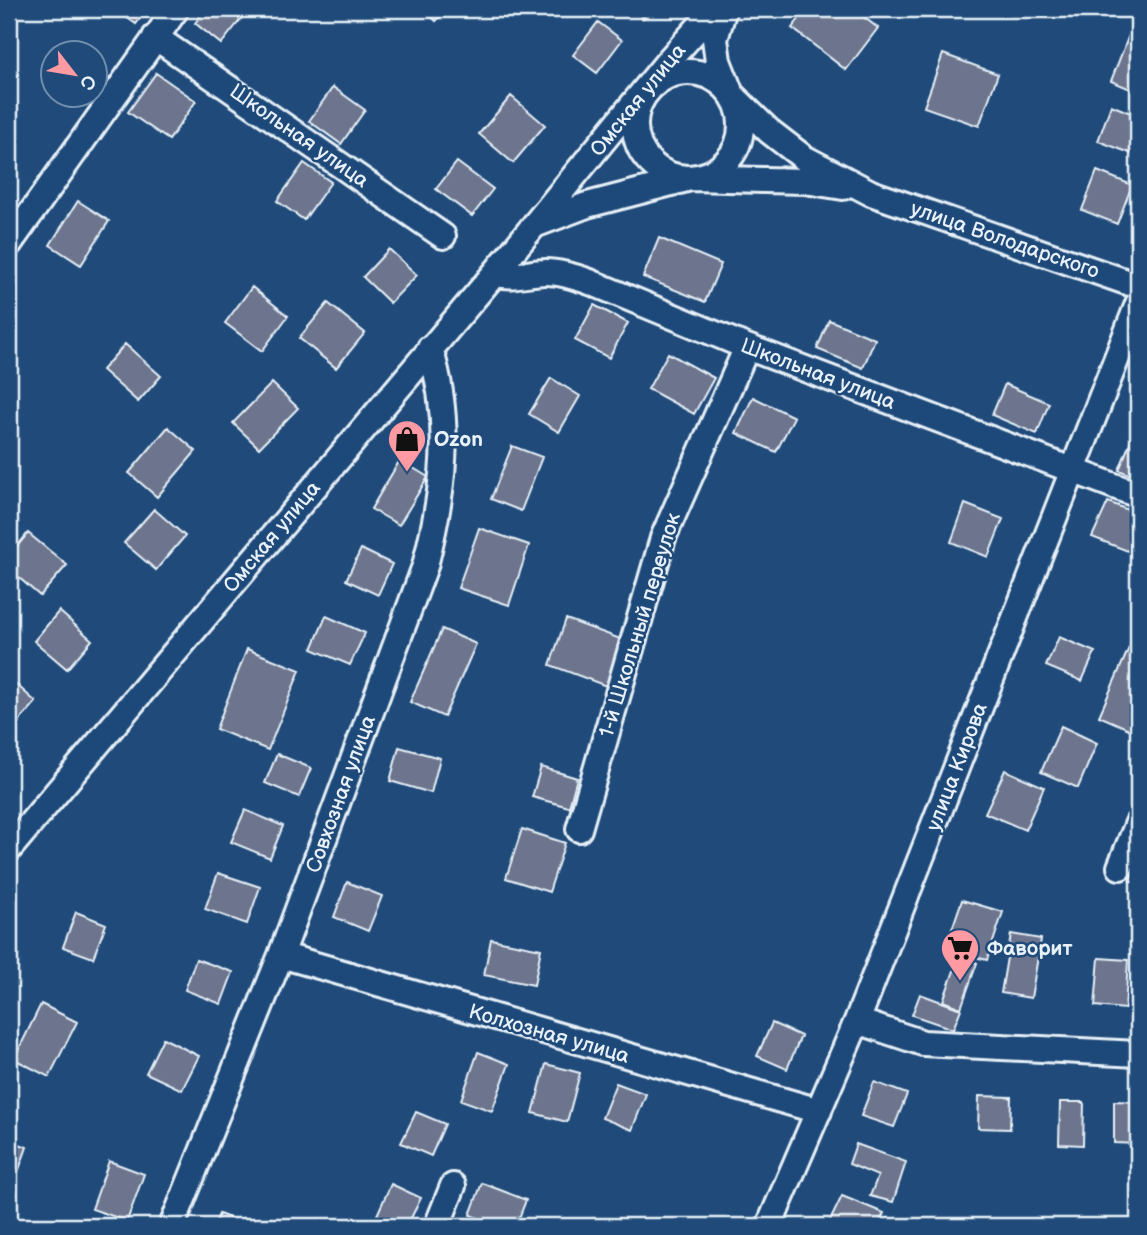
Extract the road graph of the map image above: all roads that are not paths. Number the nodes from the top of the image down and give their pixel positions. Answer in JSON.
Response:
{"nodes":[{"id":1,"x":176,"y":9,"type":"edge"},
{"id":2,"x":715,"y":9,"type":"edge"},
{"id":3,"x":724,"y":9,"type":"edge"},
{"id":4,"x":155,"y":37,"type":"junction"},
{"id":5,"x":645,"y":92,"type":"junction"},
{"id":6,"x":731,"y":94,"type":"junction"},
{"id":7,"x":691,"y":178,"type":"junction"},
{"id":8,"x":871,"y":193,"type":"junction"},
{"id":9,"x":535,"y":225,"type":"junction"},
{"id":10,"x":443,"y":236,"type":"dead end"},
{"id":11,"x":9,"y":244,"type":"edge"},
{"id":12,"x":495,"y":273,"type":"junction"},
{"id":13,"x":1138,"y":286,"type":"edge"},
{"id":14,"x":1138,"y":304,"type":"edge"},
{"id":15,"x":747,"y":347,"type":"junction"},
{"id":16,"x":430,"y":348,"type":"junction"},
{"id":17,"x":1074,"y":470,"type":"junction"},
{"id":18,"x":1138,"y":495,"type":"edge"},
{"id":19,"x":1138,"y":822,"type":"edge"},
{"id":20,"x":579,"y":829,"type":"dead end"},
{"id":21,"x":9,"y":849,"type":"edge"},
{"id":22,"x":1120,"y":867,"type":"dead end"},
{"id":23,"x":281,"y":955,"type":"junction"},
{"id":24,"x":857,"y":1021,"type":"junction"},
{"id":25,"x":1138,"y":1054,"type":"edge"},
{"id":26,"x":819,"y":1111,"type":"junction"},
{"id":27,"x":453,"y":1186,"type":"dead end"},
{"id":28,"x":172,"y":1226,"type":"edge"},
{"id":29,"x":437,"y":1226,"type":"edge"},
{"id":30,"x":769,"y":1226,"type":"edge"}],
"edges":[{"from":1,"to":4,"type":"street"},
{"from":2,"to":5,"type":"street","name":"Омская улица"},
{"from":3,"to":6,"type":"street","name":"Омская улица"},
{"from":4,"to":10,"type":"street","name":"Школьная улица"},
{"from":4,"to":11,"type":"street"},
{"from":5,"to":6,"type":"street"},
{"from":5,"to":7,"type":"street"},
{"from":5,"to":9,"type":"street","name":"Омская улица"},
{"from":6,"to":7,"type":"street"},
{"from":6,"to":8,"type":"street","name":"улица Володарского"},
{"from":7,"to":8,"type":"street","name":"улица Володарского"},
{"from":7,"to":9,"type":"street","name":"Омская улица"},
{"from":8,"to":13,"type":"street","name":"улица Володарского"},
{"from":9,"to":12,"type":"street","name":"Омская улица"},
{"from":12,"to":15,"type":"street","name":"Школьная улица"},
{"from":12,"to":16,"type":"street","name":"Омская улица"},
{"from":14,"to":17,"type":"street","name":"улица Кирова"},
{"from":15,"to":17,"type":"street","name":"Школьная улица"},
{"from":15,"to":20,"type":"street","name":"1-й Школьный переулок"},
{"from":16,"to":21,"type":"street","name":"Омская улица"},
{"from":16,"to":23,"type":"street","name":"Совхозная улица"},
{"from":17,"to":18,"type":"street","name":"Школьная улица"},
{"from":17,"to":24,"type":"street","name":"улица Кирова"},
{"from":19,"to":22,"type":"street"},
{"from":23,"to":26,"type":"street","name":"Колхозная улица"},
{"from":23,"to":28,"type":"street","name":"Совхозная улица"},
{"from":24,"to":25,"type":"street"},
{"from":24,"to":26,"type":"street","name":"улица Кирова"},
{"from":26,"to":30,"type":"street","name":"улица Кирова"},
{"from":27,"to":29,"type":"street"}]}
